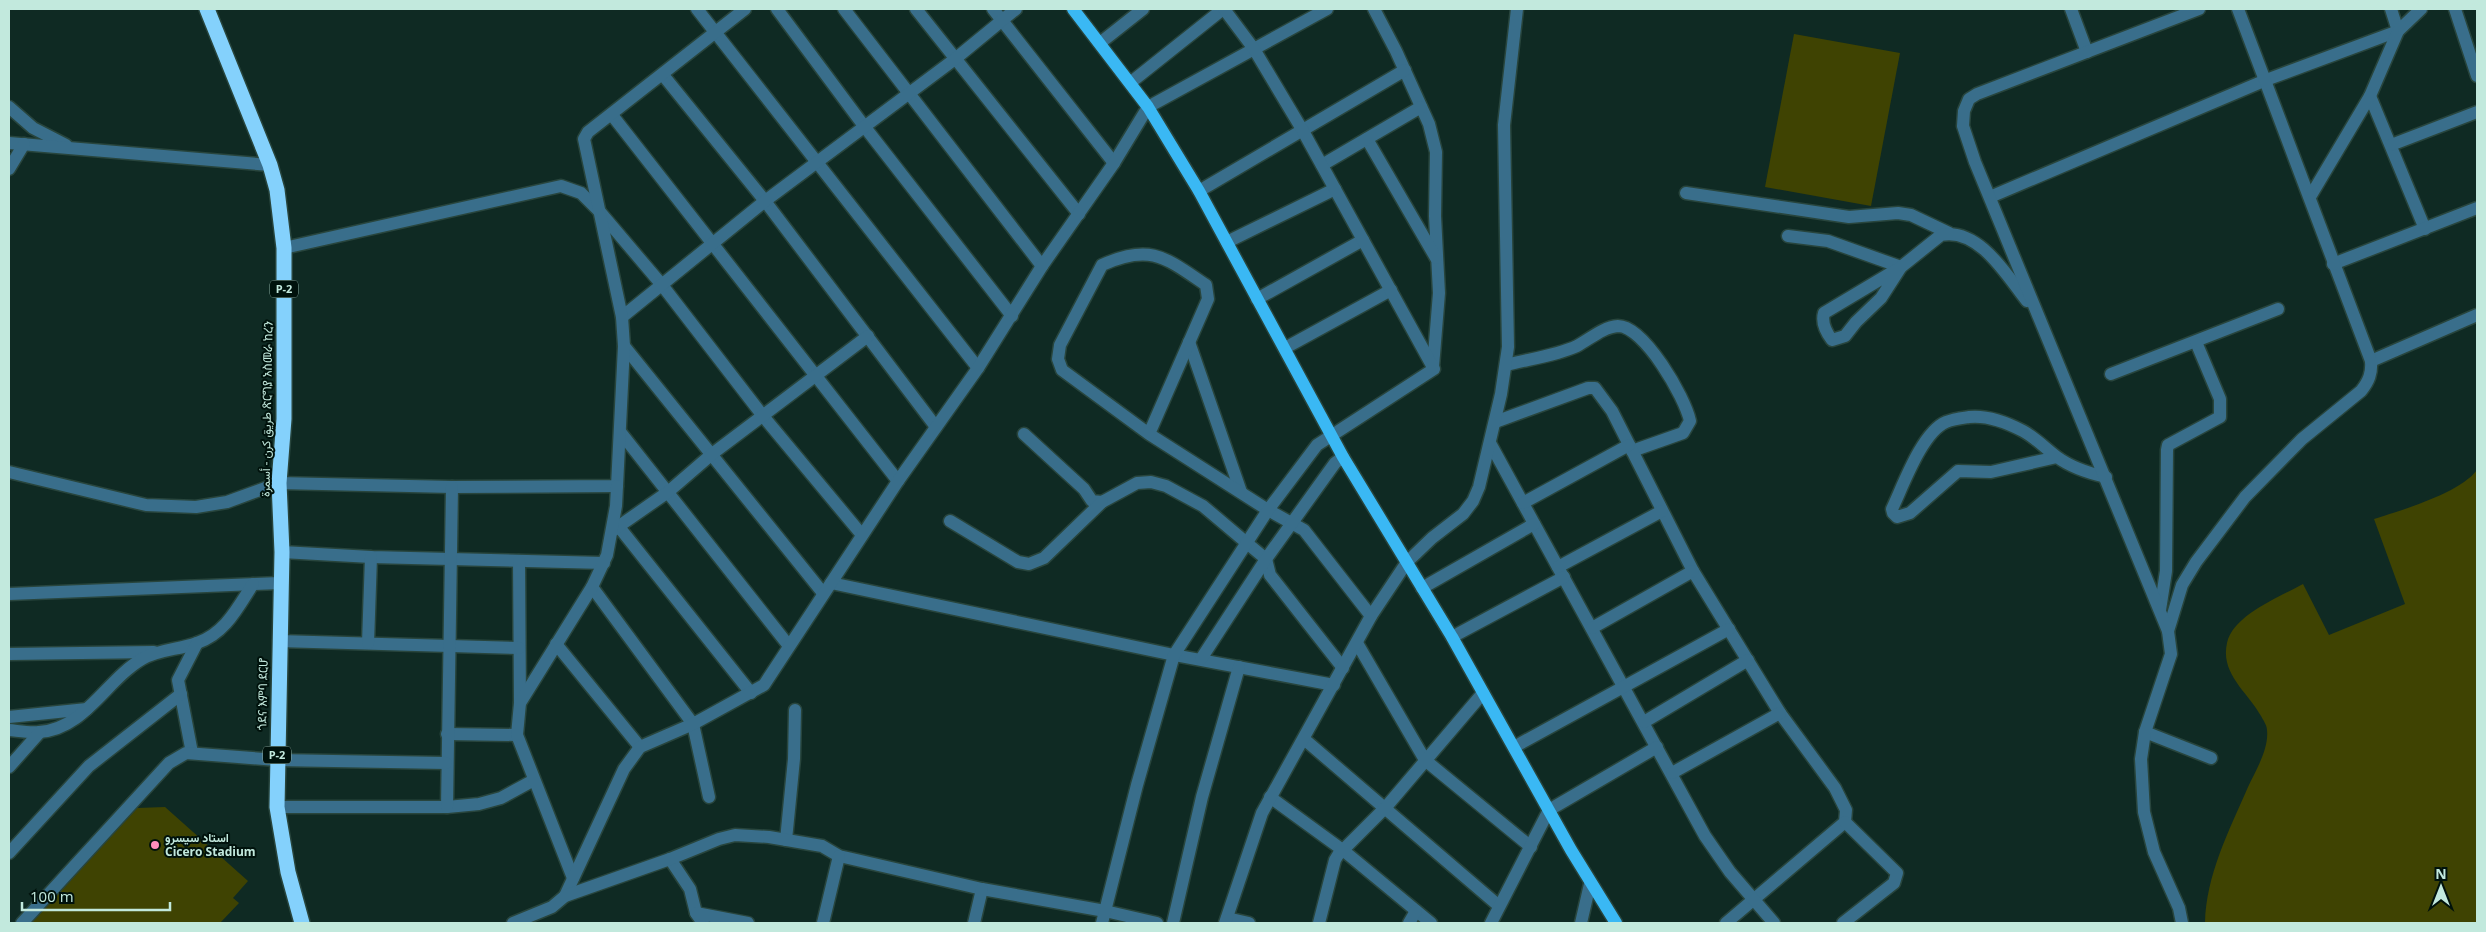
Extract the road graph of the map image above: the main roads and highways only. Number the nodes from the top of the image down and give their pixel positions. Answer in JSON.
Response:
{"nodes":[{"id":1,"x":207,"y":9,"type":"edge"},
{"id":2,"x":1073,"y":9,"type":"edge"},
{"id":3,"x":280,"y":583,"type":"joint"},
{"id":4,"x":302,"y":923,"type":"edge"},
{"id":5,"x":1616,"y":923,"type":"edge"}],
"edges":[{"from":1,"to":3,"type":"highway","name":"طريق كرن - أسمرة ጽርግያ አስመራ ከረን","number":"P-2"},
{"from":2,"to":5,"type":"main road"},
{"from":3,"to":4,"type":"highway","name":"ጎደና እምባ ደርሆ","number":"P-2"}]}
